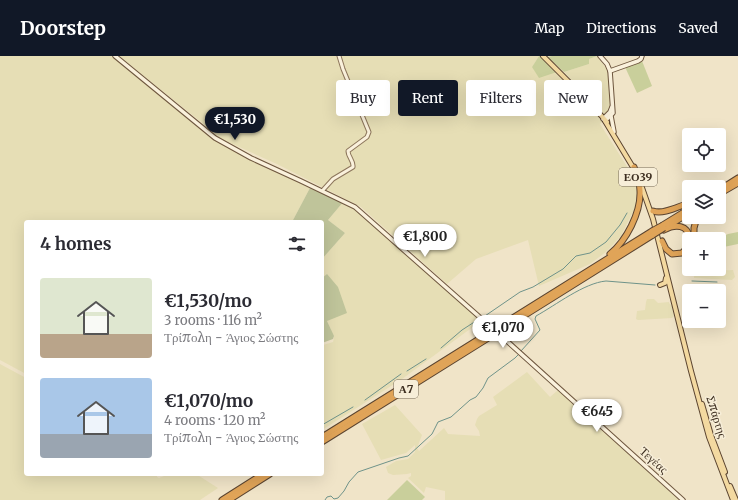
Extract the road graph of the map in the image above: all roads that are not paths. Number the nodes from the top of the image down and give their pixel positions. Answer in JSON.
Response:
{"nodes":[{"id":1,"x":115,"y":56,"type":"edge"},
{"id":2,"x":339,"y":56,"type":"edge"},
{"id":3,"x":543,"y":56,"type":"edge"},
{"id":4,"x":600,"y":56,"type":"edge"},
{"id":5,"x":642,"y":56,"type":"edge"},
{"id":6,"x":610,"y":70,"type":"junction"},
{"id":7,"x":609,"y":115,"type":"junction"},
{"id":8,"x":604,"y":120,"type":"junction"},
{"id":9,"x":614,"y":132,"type":"junction"},
{"id":10,"x":634,"y":167,"type":"junction"},
{"id":11,"x":738,"y":178,"type":"edge"},
{"id":12,"x":738,"y":183,"type":"edge"},
{"id":13,"x":726,"y":186,"type":"edge"},
{"id":14,"x":726,"y":189,"type":"edge"},
{"id":15,"x":322,"y":190,"type":"junction"},
{"id":16,"x":682,"y":205,"type":"edge"},
{"id":17,"x":653,"y":211,"type":"junction"},
{"id":18,"x":682,"y":214,"type":"edge"},
{"id":19,"x":682,"y":217,"type":"edge"},
{"id":20,"x":664,"y":228,"type":"junction"},
{"id":21,"x":688,"y":232,"type":"edge"},
{"id":22,"x":653,"y":233,"type":"junction"},
{"id":23,"x":662,"y":241,"type":"junction"},
{"id":24,"x":662,"y":250,"type":"junction"},
{"id":25,"x":682,"y":253,"type":"edge"},
{"id":26,"x":682,"y":255,"type":"edge"},
{"id":27,"x":598,"y":264,"type":"junction"},
{"id":28,"x":667,"y":276,"type":"junction"},
{"id":29,"x":660,"y":285,"type":"dead end"},
{"id":30,"x":679,"y":321,"type":"junction"},
{"id":31,"x":492,"y":328,"type":"dead end"},
{"id":32,"x":498,"y":333,"type":"dead end"},
{"id":33,"x":324,"y":436,"type":"edge"},
{"id":34,"x":324,"y":441,"type":"edge"},
{"id":35,"x":260,"y":476,"type":"edge"},
{"id":36,"x":266,"y":476,"type":"edge"},
{"id":37,"x":244,"y":488,"type":"junction"},
{"id":38,"x":230,"y":498,"type":"edge"},
{"id":39,"x":222,"y":500,"type":"edge"},
{"id":40,"x":683,"y":500,"type":"edge"},
{"id":41,"x":734,"y":500,"type":"edge"}],
"edges":[{"from":1,"to":15,"type":"main road"},
{"from":2,"to":15,"type":"street"},
{"from":3,"to":8,"type":"main road","number":"ΕΟ39"},
{"from":4,"to":6,"type":"main road"},
{"from":5,"to":6,"type":"main road"},
{"from":6,"to":7,"type":"main road"},
{"from":7,"to":8,"type":"main road"},
{"from":7,"to":9,"type":"main road"},
{"from":8,"to":9,"type":"main road","number":"ΕΟ39"},
{"from":8,"to":10,"type":"main road","number":"ΕΟ39"},
{"from":9,"to":17,"type":"main road","number":"ΕΟ39"},
{"from":10,"to":24,"type":"main road","number":"ΕΟ39"},
{"from":10,"to":27,"type":"highway"},
{"from":11,"to":13,"type":"highway"},
{"from":12,"to":14,"type":"highway"},
{"from":15,"to":31,"type":"main road"},
{"from":16,"to":17,"type":"highway"},
{"from":17,"to":23,"type":"main road","number":"ΕΟ39"},
{"from":18,"to":20,"type":"highway","number":"Α7"},
{"from":19,"to":20,"type":"highway","number":"Α7"},
{"from":20,"to":21,"type":"highway"},
{"from":20,"to":22,"type":"highway","number":"Α7","bridge":true},
{"from":20,"to":22,"type":"highway","number":"Α7","bridge":true},
{"from":22,"to":27,"type":"highway","number":"Α7"},
{"from":22,"to":34,"type":"highway","number":"Α7"},
{"from":23,"to":24,"type":"main road","number":"ΕΟ39"},
{"from":23,"to":25,"type":"highway"},
{"from":24,"to":26,"type":"highway"},
{"from":24,"to":28,"type":"main road","number":"ΕΟ39"},
{"from":24,"to":30,"type":"main road","number":"ΕΟ39"},
{"from":27,"to":33,"type":"highway","number":"Α7"},
{"from":28,"to":29,"type":"main road"},
{"from":28,"to":30,"type":"main road","number":"ΕΟ39"},
{"from":30,"to":41,"type":"main road","name":"Σπάρτης","number":"ΕΟ39"},
{"from":32,"to":40,"type":"main road","name":"Τεγέας"},
{"from":35,"to":37,"type":"highway"},
{"from":36,"to":37,"type":"highway"},
{"from":37,"to":38,"type":"highway"},
{"from":38,"to":39,"type":"highway"}]}
